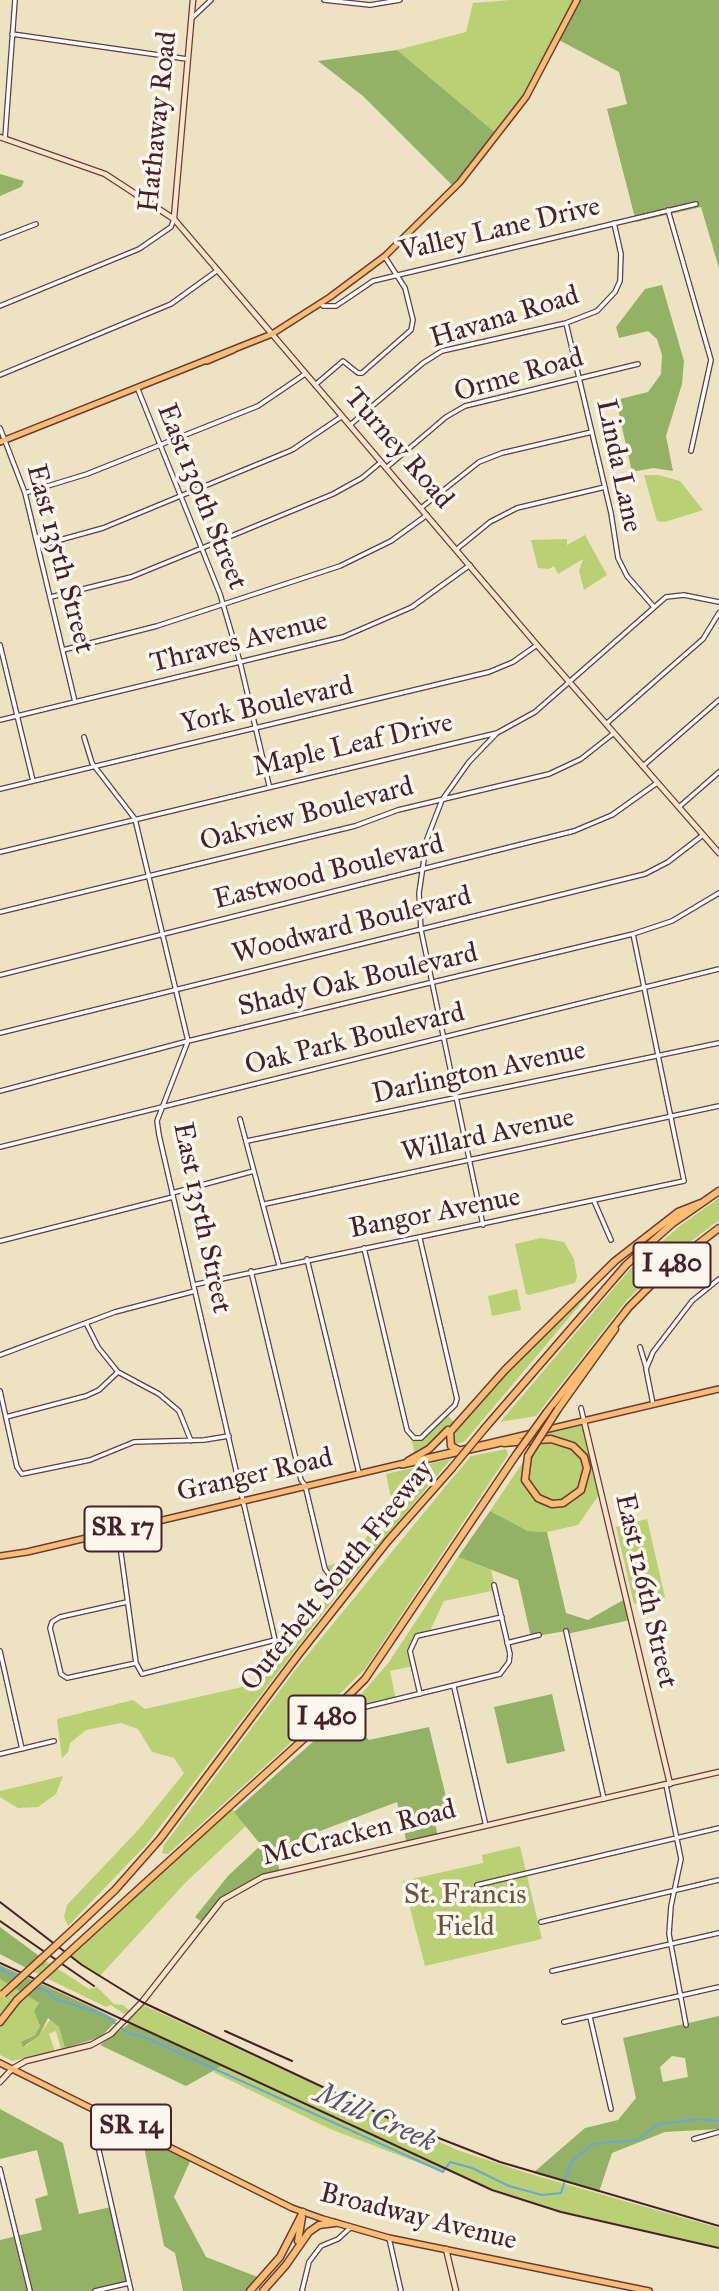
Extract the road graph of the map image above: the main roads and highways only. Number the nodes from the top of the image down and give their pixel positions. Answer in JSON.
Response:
{"nodes":[{"id":1,"x":577,"y":0,"type":"edge"},
{"id":2,"x":2,"y":441,"type":"edge"},
{"id":3,"x":719,"y":1191,"type":"edge"},
{"id":4,"x":701,"y":1203,"type":"junction"},
{"id":5,"x":719,"y":1228,"type":"edge"},
{"id":6,"x":629,"y":1307,"type":"junction"},
{"id":7,"x":719,"y":1389,"type":"edge"},
{"id":8,"x":467,"y":1411,"type":"junction"},
{"id":9,"x":575,"y":1423,"type":"junction"},
{"id":10,"x":504,"y":1443,"type":"junction"},
{"id":11,"x":459,"y":1451,"type":"junction"},
{"id":12,"x":408,"y":1461,"type":"junction"},
{"id":13,"x":397,"y":1465,"type":"junction"},
{"id":14,"x":0,"y":1556,"type":"edge"},
{"id":15,"x":2,"y":1996,"type":"edge"},
{"id":16,"x":17,"y":2000,"type":"junction"},
{"id":17,"x":0,"y":2015,"type":"edge"},
{"id":18,"x":0,"y":2022,"type":"edge"},
{"id":19,"x":0,"y":2063,"type":"edge"},
{"id":20,"x":303,"y":2212,"type":"junction"},
{"id":21,"x":335,"y":2223,"type":"junction"},
{"id":22,"x":294,"y":2253,"type":"junction"},
{"id":23,"x":626,"y":2289,"type":"edge"},
{"id":24,"x":250,"y":2291,"type":"edge"},
{"id":25,"x":263,"y":2291,"type":"edge"},
{"id":26,"x":649,"y":2291,"type":"edge"}],
"edges":[{"from":1,"to":2,"type":"main road"},
{"from":3,"to":4,"type":"highway","name":"Outerbelt South Freeway","number":"I 480"},
{"from":4,"to":8,"type":"highway"},
{"from":4,"to":15,"type":"highway","name":"Outerbelt South Freeway","number":"I 480","bridge":true},
{"from":5,"to":6,"type":"highway","number":"I 480"},
{"from":6,"to":10,"type":"highway","bridge":true},
{"from":6,"to":16,"type":"highway","number":"I 480","bridge":true},
{"from":7,"to":9,"type":"main road","name":"Granger Road","number":"SR 17"},
{"from":8,"to":11,"type":"highway"},
{"from":8,"to":12,"type":"highway"},
{"from":9,"to":10,"type":"main road","name":"Granger Road","number":"SR 17"},
{"from":9,"to":11,"type":"main road","name":"Granger Road","number":"SR 17"},
{"from":10,"to":11,"type":"main road","name":"Granger Road","number":"SR 17"},
{"from":11,"to":12,"type":"main road","name":"Granger Road","number":"SR 17"},
{"from":11,"to":13,"type":"main road","name":"Granger Road","number":"SR 17"},
{"from":12,"to":13,"type":"main road","name":"Granger Road","number":"SR 17"},
{"from":13,"to":14,"type":"main road","name":"Granger Road","number":"SR 17"},
{"from":16,"to":17,"type":"highway","number":"I 480"},
{"from":16,"to":18,"type":"highway"},
{"from":19,"to":20,"type":"main road","name":"Broadway Avenue","number":"SR 14"},
{"from":20,"to":21,"type":"main road","name":"Broadway Avenue","number":"SR 14"},
{"from":20,"to":22,"type":"highway"},
{"from":20,"to":24,"type":"highway"},
{"from":21,"to":22,"type":"highway"},
{"from":21,"to":23,"type":"main road","name":"Broadway Avenue","number":"SR 14"},
{"from":22,"to":25,"type":"highway"},
{"from":23,"to":26,"type":"main road","name":"Broadway Avenue","number":"SR 14"}]}
